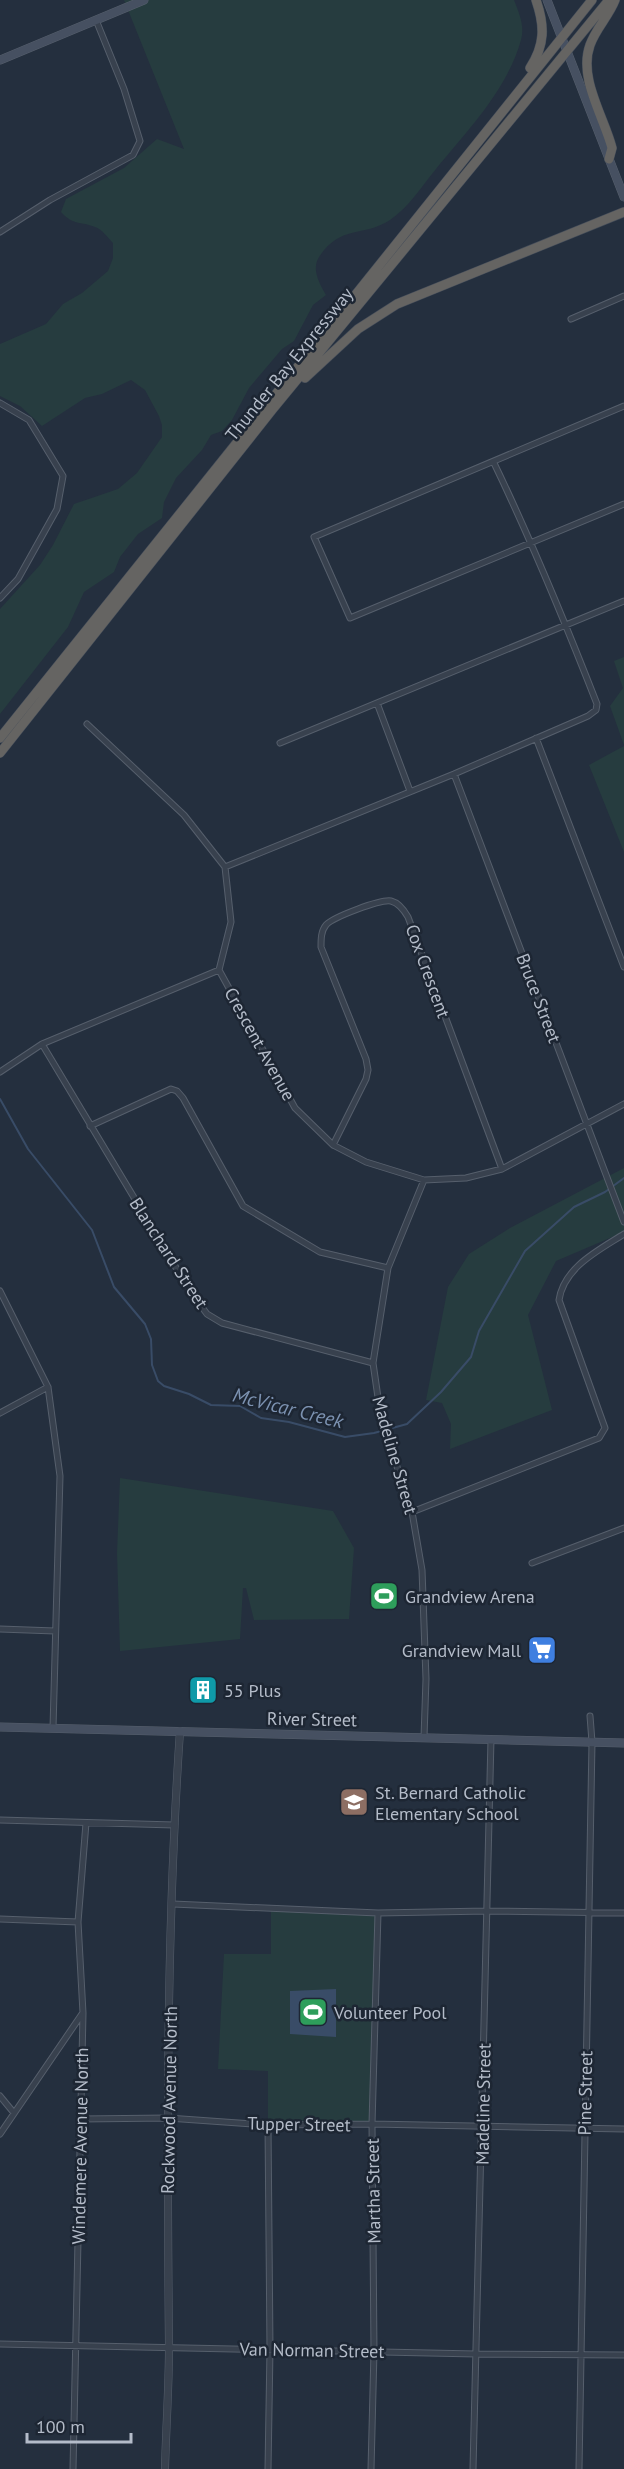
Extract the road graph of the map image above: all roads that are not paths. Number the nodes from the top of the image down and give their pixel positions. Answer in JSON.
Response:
{"nodes":[{"id":1,"x":144,"y":0,"type":"edge"},
{"id":2,"x":536,"y":0,"type":"edge"},
{"id":3,"x":547,"y":0,"type":"edge"},
{"id":4,"x":592,"y":0,"type":"edge"},
{"id":5,"x":609,"y":0,"type":"edge"},
{"id":6,"x":615,"y":0,"type":"edge"},
{"id":7,"x":96,"y":20,"type":"junction"},
{"id":8,"x":561,"y":38,"type":"junction"},
{"id":9,"x":567,"y":52,"type":"junction"},
{"id":10,"x":0,"y":60,"type":"edge"},
{"id":11,"x":492,"y":125,"type":"junction"},
{"id":12,"x":609,"y":159,"type":"junction"},
{"id":13,"x":624,"y":197,"type":"edge"},
{"id":14,"x":624,"y":212,"type":"edge"},
{"id":15,"x":0,"y":232,"type":"edge"},
{"id":16,"x":624,"y":296,"type":"edge"},
{"id":17,"x":572,"y":319,"type":"dead end"},
{"id":18,"x":0,"y":403,"type":"edge"},
{"id":19,"x":624,"y":406,"type":"edge"},
{"id":20,"x":272,"y":410,"type":"junction"},
{"id":21,"x":494,"y":462,"type":"junction"},
{"id":22,"x":624,"y":504,"type":"edge"},
{"id":23,"x":532,"y":542,"type":"junction"},
{"id":24,"x":0,"y":598,"type":"edge"},
{"id":25,"x":624,"y":601,"type":"edge"},
{"id":26,"x":566,"y":624,"type":"junction"},
{"id":27,"x":377,"y":703,"type":"junction"},
{"id":28,"x":87,"y":724,"type":"dead end"},
{"id":29,"x":0,"y":738,"type":"edge"},
{"id":30,"x":536,"y":738,"type":"junction"},
{"id":31,"x":280,"y":743,"type":"dead end"},
{"id":32,"x":0,"y":753,"type":"edge"},
{"id":33,"x":454,"y":774,"type":"junction"},
{"id":34,"x":410,"y":791,"type":"junction"},
{"id":35,"x":225,"y":867,"type":"junction"},
{"id":36,"x":624,"y":968,"type":"edge"},
{"id":37,"x":219,"y":970,"type":"junction"},
{"id":38,"x":42,"y":1044,"type":"junction"},
{"id":39,"x":0,"y":1072,"type":"edge"},
{"id":40,"x":624,"y":1104,"type":"edge"},
{"id":41,"x":586,"y":1122,"type":"junction"},
{"id":42,"x":90,"y":1126,"type":"junction"},
{"id":43,"x":333,"y":1145,"type":"junction"},
{"id":44,"x":502,"y":1169,"type":"junction"},
{"id":45,"x":424,"y":1180,"type":"junction"},
{"id":46,"x":624,"y":1222,"type":"edge"},
{"id":47,"x":624,"y":1234,"type":"edge"},
{"id":48,"x":388,"y":1268,"type":"junction"},
{"id":49,"x":0,"y":1291,"type":"edge"},
{"id":50,"x":2,"y":1301,"type":"edge"},
{"id":51,"x":373,"y":1363,"type":"junction"},
{"id":52,"x":48,"y":1387,"type":"junction"},
{"id":53,"x":0,"y":1413,"type":"edge"},
{"id":54,"x":412,"y":1512,"type":"junction"},
{"id":55,"x":624,"y":1528,"type":"edge"},
{"id":56,"x":532,"y":1563,"type":"dead end"},
{"id":57,"x":0,"y":1629,"type":"edge"},
{"id":58,"x":55,"y":1631,"type":"junction"},
{"id":59,"x":590,"y":1716,"type":"dead end"},
{"id":60,"x":0,"y":1727,"type":"edge"},
{"id":61,"x":53,"y":1728,"type":"junction"},
{"id":62,"x":180,"y":1731,"type":"junction"},
{"id":63,"x":424,"y":1737,"type":"junction"},
{"id":64,"x":491,"y":1739,"type":"junction"},
{"id":65,"x":592,"y":1742,"type":"junction"},
{"id":66,"x":624,"y":1743,"type":"edge"},
{"id":67,"x":0,"y":1820,"type":"edge"},
{"id":68,"x":86,"y":1823,"type":"junction"},
{"id":69,"x":174,"y":1825,"type":"junction"},
{"id":70,"x":173,"y":1904,"type":"junction"},
{"id":71,"x":487,"y":1911,"type":"junction"},
{"id":72,"x":378,"y":1913,"type":"junction"},
{"id":73,"x":624,"y":1913,"type":"edge"},
{"id":74,"x":587,"y":1914,"type":"junction"},
{"id":75,"x":0,"y":1919,"type":"edge"},
{"id":76,"x":78,"y":1922,"type":"junction"},
{"id":77,"x":83,"y":2013,"type":"junction"},
{"id":78,"x":0,"y":2096,"type":"edge"},
{"id":79,"x":14,"y":2113,"type":"junction"},
{"id":80,"x":168,"y":2118,"type":"junction"},
{"id":81,"x":81,"y":2120,"type":"junction"},
{"id":82,"x":372,"y":2124,"type":"junction"},
{"id":83,"x":268,"y":2125,"type":"junction"},
{"id":84,"x":482,"y":2126,"type":"junction"},
{"id":85,"x":585,"y":2129,"type":"junction"},
{"id":86,"x":624,"y":2129,"type":"edge"},
{"id":87,"x":0,"y":2134,"type":"edge"},
{"id":88,"x":0,"y":2344,"type":"edge"},
{"id":89,"x":75,"y":2345,"type":"junction"},
{"id":90,"x":169,"y":2348,"type":"junction"},
{"id":91,"x":270,"y":2349,"type":"junction"},
{"id":92,"x":374,"y":2351,"type":"junction"},
{"id":93,"x":476,"y":2354,"type":"junction"},
{"id":94,"x":581,"y":2354,"type":"junction"},
{"id":95,"x":624,"y":2355,"type":"edge"},
{"id":96,"x":73,"y":2469,"type":"edge"},
{"id":97,"x":165,"y":2469,"type":"edge"},
{"id":98,"x":268,"y":2469,"type":"edge"},
{"id":99,"x":371,"y":2469,"type":"edge"},
{"id":100,"x":473,"y":2469,"type":"edge"},
{"id":101,"x":579,"y":2469,"type":"edge"}],
"edges":[{"from":1,"to":7,"type":"main road"},
{"from":2,"to":11,"type":"highway"},
{"from":3,"to":8,"type":"main road"},
{"from":4,"to":8,"type":"highway","name":"Thunder Bay Expressway"},
{"from":5,"to":9,"type":"highway","name":"Thunder Bay Expressway"},
{"from":6,"to":12,"type":"highway"},
{"from":7,"to":10,"type":"main road"},
{"from":7,"to":15,"type":"street"},
{"from":8,"to":9,"type":"main road"},
{"from":8,"to":11,"type":"highway","name":"Thunder Bay Expressway"},
{"from":9,"to":12,"type":"main road"},
{"from":9,"to":20,"type":"highway","name":"Thunder Bay Expressway"},
{"from":11,"to":29,"type":"highway","name":"Thunder Bay Expressway"},
{"from":12,"to":13,"type":"main road"},
{"from":14,"to":20,"type":"highway"},
{"from":16,"to":17,"type":"street"},
{"from":18,"to":24,"type":"street"},
{"from":19,"to":21,"type":"street"},
{"from":20,"to":32,"type":"highway","name":"Thunder Bay Expressway"},
{"from":21,"to":23,"type":"street"},
{"from":21,"to":23,"type":"street"},
{"from":22,"to":23,"type":"street"},
{"from":23,"to":26,"type":"street"},
{"from":25,"to":26,"type":"street"},
{"from":26,"to":27,"type":"street"},
{"from":26,"to":30,"type":"street"},
{"from":27,"to":31,"type":"street"},
{"from":27,"to":34,"type":"street"},
{"from":28,"to":35,"type":"street"},
{"from":30,"to":33,"type":"street"},
{"from":30,"to":36,"type":"street"},
{"from":33,"to":34,"type":"street"},
{"from":33,"to":41,"type":"street","name":"Bruce Street"},
{"from":34,"to":35,"type":"street"},
{"from":35,"to":37,"type":"street","name":"Crescent Avenue"},
{"from":37,"to":38,"type":"street"},
{"from":37,"to":43,"type":"street","name":"Crescent Avenue"},
{"from":38,"to":39,"type":"street"},
{"from":38,"to":42,"type":"street","name":"Blanchard Street"},
{"from":40,"to":41,"type":"street","name":"Crescent Avenue"},
{"from":41,"to":44,"type":"street","name":"Crescent Avenue"},
{"from":41,"to":46,"type":"street","name":"Bruce Street"},
{"from":42,"to":48,"type":"street"},
{"from":42,"to":51,"type":"street","name":"Blanchard Street"},
{"from":43,"to":44,"type":"street","name":"Cox Crescent"},
{"from":43,"to":45,"type":"street","name":"Crescent Avenue"},
{"from":44,"to":45,"type":"street","name":"Crescent Avenue"},
{"from":45,"to":48,"type":"street","name":"Madeline Street"},
{"from":47,"to":54,"type":"street"},
{"from":48,"to":51,"type":"street","name":"Madeline Street"},
{"from":49,"to":50,"type":"street"},
{"from":50,"to":52,"type":"street"},
{"from":51,"to":54,"type":"street","name":"Madeline Street"},
{"from":52,"to":53,"type":"street"},
{"from":52,"to":58,"type":"street"},
{"from":54,"to":63,"type":"street","name":"Madeline Street"},
{"from":55,"to":56,"type":"street"},
{"from":57,"to":58,"type":"street"},
{"from":58,"to":61,"type":"street"},
{"from":59,"to":65,"type":"street","name":"Pine Street"},
{"from":60,"to":61,"type":"main road","name":"River Street"},
{"from":61,"to":62,"type":"main road","name":"River Street"},
{"from":62,"to":63,"type":"main road","name":"River Street"},
{"from":62,"to":69,"type":"street","name":"Rockwood Avenue North"},
{"from":63,"to":64,"type":"main road","name":"River Street"},
{"from":64,"to":65,"type":"main road","name":"River Street"},
{"from":64,"to":71,"type":"street","name":"Madeline Street"},
{"from":65,"to":66,"type":"main road","name":"River Street"},
{"from":65,"to":74,"type":"street","name":"Pine Street"},
{"from":67,"to":68,"type":"street"},
{"from":68,"to":69,"type":"street"},
{"from":68,"to":76,"type":"street","name":"Windemere Avenue North"},
{"from":69,"to":70,"type":"street","name":"Rockwood Avenue North"},
{"from":70,"to":72,"type":"street"},
{"from":70,"to":80,"type":"street","name":"Rockwood Avenue North"},
{"from":71,"to":72,"type":"street"},
{"from":71,"to":74,"type":"street"},
{"from":71,"to":84,"type":"street","name":"Madeline Street"},
{"from":72,"to":82,"type":"street","name":"Martha Street"},
{"from":73,"to":74,"type":"street"},
{"from":74,"to":85,"type":"street","name":"Pine Street"},
{"from":75,"to":76,"type":"street"},
{"from":76,"to":77,"type":"street","name":"Windemere Avenue North"},
{"from":77,"to":79,"type":"street"},
{"from":77,"to":81,"type":"street","name":"Windemere Avenue North"},
{"from":78,"to":79,"type":"street"},
{"from":79,"to":87,"type":"street"},
{"from":80,"to":81,"type":"street","name":"Tupper Street"},
{"from":80,"to":83,"type":"street","name":"Tupper Street"},
{"from":80,"to":90,"type":"street","name":"Rockwood Avenue North"},
{"from":81,"to":89,"type":"street","name":"Windemere Avenue North"},
{"from":82,"to":83,"type":"street","name":"Tupper Street"},
{"from":82,"to":84,"type":"street","name":"Tupper Street"},
{"from":82,"to":92,"type":"street","name":"Martha Street"},
{"from":83,"to":91,"type":"street"},
{"from":84,"to":85,"type":"street","name":"Tupper Street"},
{"from":84,"to":93,"type":"street","name":"Madeline Street"},
{"from":85,"to":86,"type":"street","name":"Tupper Street"},
{"from":85,"to":94,"type":"street","name":"Pine Street"},
{"from":88,"to":89,"type":"street","name":"Van Norman Street"},
{"from":89,"to":90,"type":"street","name":"Van Norman Street"},
{"from":89,"to":96,"type":"street","name":"Windemere Avenue North"},
{"from":90,"to":91,"type":"street","name":"Van Norman Street"},
{"from":90,"to":97,"type":"street","name":"Rockwood Avenue North"},
{"from":91,"to":92,"type":"street","name":"Van Norman Street"},
{"from":91,"to":98,"type":"street"},
{"from":92,"to":93,"type":"street","name":"Van Norman Street"},
{"from":92,"to":99,"type":"street","name":"Martha Street"},
{"from":93,"to":94,"type":"street","name":"Van Norman Street"},
{"from":93,"to":100,"type":"street","name":"Madeline Street"},
{"from":94,"to":95,"type":"street","name":"Van Norman Street"},
{"from":94,"to":101,"type":"street","name":"Pine Street"}]}
